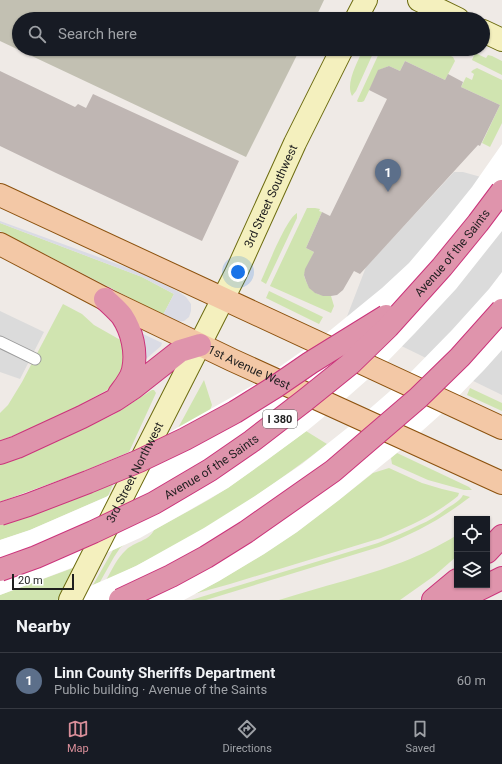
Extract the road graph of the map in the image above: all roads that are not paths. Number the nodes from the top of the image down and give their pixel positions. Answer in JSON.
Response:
{"nodes":[{"id":1,"x":366,"y":0,"type":"edge"},
{"id":2,"x":418,"y":0,"type":"edge"},
{"id":3,"x":360,"y":12,"type":"edge"},
{"id":4,"x":443,"y":12,"type":"edge"},
{"id":5,"x":490,"y":34,"type":"edge"},
{"id":6,"x":502,"y":40,"type":"edge"},
{"id":7,"x":339,"y":56,"type":"edge"},
{"id":8,"x":502,"y":191,"type":"edge"},
{"id":9,"x":0,"y":195,"type":"edge"},
{"id":10,"x":0,"y":207,"type":"edge"},
{"id":11,"x":89,"y":236,"type":"junction"},
{"id":12,"x":0,"y":244,"type":"edge"},
{"id":13,"x":105,"y":299,"type":"junction"},
{"id":14,"x":223,"y":299,"type":"junction"},
{"id":15,"x":413,"y":299,"type":"junction"},
{"id":16,"x":502,"y":310,"type":"edge"},
{"id":17,"x":0,"y":342,"type":"edge"},
{"id":18,"x":200,"y":345,"type":"junction"},
{"id":19,"x":35,"y":359,"type":"dead end"},
{"id":20,"x":115,"y":400,"type":"junction"},
{"id":21,"x":502,"y":428,"type":"edge"},
{"id":22,"x":0,"y":453,"type":"edge"},
{"id":23,"x":502,"y":483,"type":"edge"},
{"id":24,"x":0,"y":514,"type":"edge"},
{"id":25,"x":502,"y":536,"type":"edge"},
{"id":26,"x":490,"y":549,"type":"edge"},
{"id":27,"x":0,"y":570,"type":"edge"},
{"id":28,"x":502,"y":578,"type":"edge"},
{"id":29,"x":454,"y":582,"type":"edge"},
{"id":30,"x":70,"y":600,"type":"edge"},
{"id":31,"x":120,"y":600,"type":"edge"},
{"id":32,"x":433,"y":600,"type":"edge"},
{"id":33,"x":458,"y":600,"type":"edge"}],
"edges":[{"from":1,"to":3,"type":"main road"},
{"from":2,"to":4,"type":"main road"},
{"from":5,"to":6,"type":"main road"},
{"from":7,"to":14,"type":"main road","name":"3rd Street Southwest"},
{"from":8,"to":15,"type":"highway","name":"Avenue of the Saints","number":"I 380","bridge":true},
{"from":9,"to":11,"type":"main road"},
{"from":10,"to":11,"type":"lane"},
{"from":11,"to":14,"type":"main road"},
{"from":12,"to":13,"type":"main road","name":"1st Avenue West"},
{"from":13,"to":18,"type":"main road","name":"1st Avenue West"},
{"from":13,"to":20,"type":"highway"},
{"from":14,"to":18,"type":"main road","name":"3rd Street Southwest"},
{"from":14,"to":21,"type":"main road"},
{"from":15,"to":24,"type":"highway","bridge":true},
{"from":15,"to":27,"type":"highway","name":"Avenue of the Saints","number":"I 380","bridge":true},
{"from":16,"to":31,"type":"highway","bridge":true},
{"from":17,"to":19,"type":"lane"},
{"from":18,"to":20,"type":"highway"},
{"from":18,"to":23,"type":"main road","name":"1st Avenue West"},
{"from":18,"to":30,"type":"main road","name":"3rd Street Northwest"},
{"from":20,"to":22,"type":"highway"},
{"from":25,"to":26,"type":"highway"},
{"from":28,"to":33,"type":"highway"},
{"from":29,"to":32,"type":"highway"}]}
